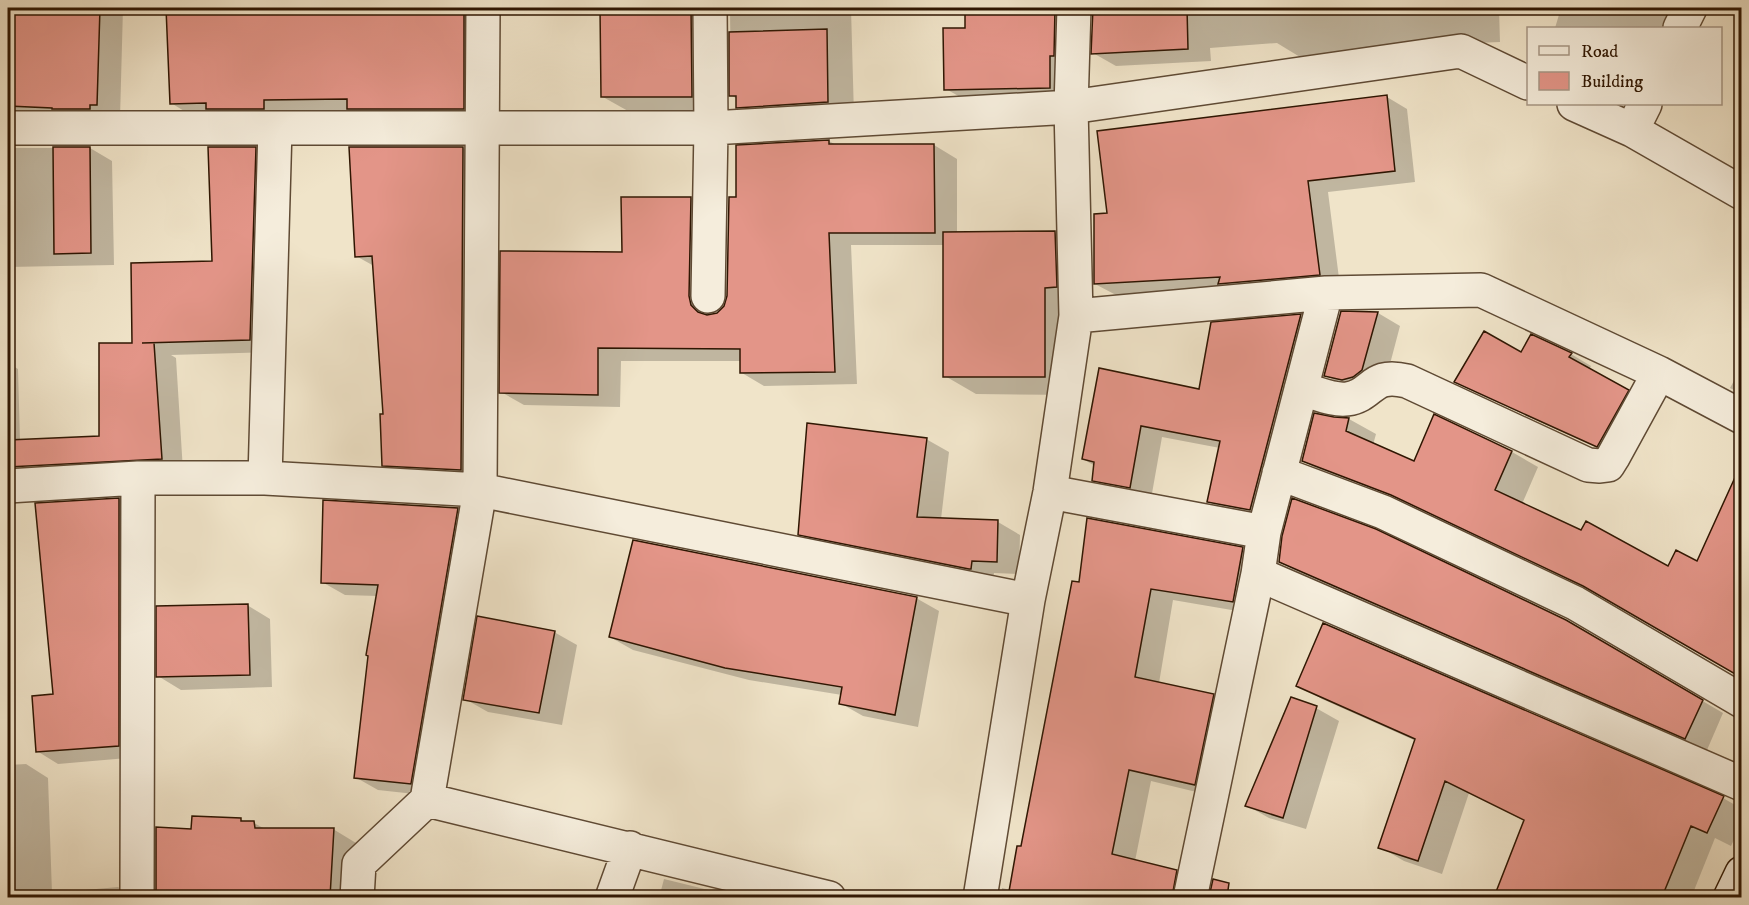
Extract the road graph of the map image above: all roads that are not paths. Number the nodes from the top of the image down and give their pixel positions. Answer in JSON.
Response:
{"nodes":[{"id":1,"x":483,"y":8,"type":"edge"},
{"id":2,"x":710,"y":8,"type":"edge"},
{"id":3,"x":1074,"y":8,"type":"edge"},
{"id":4,"x":1689,"y":8,"type":"edge"},
{"id":5,"x":1680,"y":27,"type":"edge"},
{"id":6,"x":1527,"y":83,"type":"edge"},
{"id":7,"x":1579,"y":105,"type":"edge"},
{"id":8,"x":1071,"y":107,"type":"junction"},
{"id":9,"x":1638,"y":117,"type":"edge"},
{"id":10,"x":8,"y":128,"type":"edge"},
{"id":11,"x":275,"y":128,"type":"junction"},
{"id":12,"x":482,"y":128,"type":"junction"},
{"id":13,"x":711,"y":128,"type":"junction"},
{"id":14,"x":1742,"y":193,"type":"edge"},
{"id":15,"x":1326,"y":293,"type":"junction"},
{"id":16,"x":708,"y":296,"type":"dead end"},
{"id":17,"x":1076,"y":316,"type":"junction"},
{"id":18,"x":1659,"y":373,"type":"junction"},
{"id":19,"x":1301,"y":389,"type":"junction"},
{"id":20,"x":1742,"y":417,"type":"edge"},
{"id":21,"x":1279,"y":473,"type":"junction"},
{"id":22,"x":138,"y":478,"type":"junction"},
{"id":23,"x":266,"y":478,"type":"junction"},
{"id":24,"x":8,"y":486,"type":"edge"},
{"id":25,"x":480,"y":490,"type":"junction"},
{"id":26,"x":1050,"y":492,"type":"junction"},
{"id":27,"x":1264,"y":531,"type":"junction"},
{"id":28,"x":1258,"y":574,"type":"junction"},
{"id":29,"x":1028,"y":600,"type":"junction"},
{"id":30,"x":1742,"y":701,"type":"edge"},
{"id":31,"x":1742,"y":784,"type":"edge"},
{"id":32,"x":427,"y":800,"type":"junction"},
{"id":33,"x":630,"y":848,"type":"junction"},
{"id":34,"x":1742,"y":873,"type":"edge"},
{"id":35,"x":137,"y":897,"type":"edge"},
{"id":36,"x":357,"y":897,"type":"edge"},
{"id":37,"x":612,"y":897,"type":"edge"},
{"id":38,"x":829,"y":897,"type":"edge"},
{"id":39,"x":980,"y":897,"type":"edge"},
{"id":40,"x":1190,"y":897,"type":"edge"},
{"id":41,"x":1730,"y":897,"type":"edge"}],
"edges":[{"from":1,"to":12,"type":"street"},
{"from":2,"to":13,"type":"street"},
{"from":3,"to":8,"type":"street"},
{"from":4,"to":5,"type":"street"},
{"from":6,"to":8,"type":"street"},
{"from":7,"to":9,"type":"street"},
{"from":8,"to":13,"type":"street"},
{"from":8,"to":17,"type":"street"},
{"from":9,"to":14,"type":"street"},
{"from":10,"to":11,"type":"street"},
{"from":11,"to":12,"type":"street"},
{"from":11,"to":23,"type":"street"},
{"from":12,"to":13,"type":"street"},
{"from":12,"to":25,"type":"street"},
{"from":13,"to":16,"type":"street"},
{"from":15,"to":17,"type":"street"},
{"from":15,"to":18,"type":"street"},
{"from":15,"to":19,"type":"street"},
{"from":17,"to":26,"type":"street"},
{"from":18,"to":19,"type":"street"},
{"from":18,"to":20,"type":"street"},
{"from":19,"to":21,"type":"street"},
{"from":21,"to":27,"type":"street"},
{"from":21,"to":30,"type":"street"},
{"from":22,"to":23,"type":"street"},
{"from":22,"to":24,"type":"street"},
{"from":22,"to":35,"type":"street"},
{"from":23,"to":25,"type":"street"},
{"from":25,"to":29,"type":"street"},
{"from":25,"to":32,"type":"street"},
{"from":26,"to":27,"type":"street"},
{"from":26,"to":29,"type":"street"},
{"from":27,"to":28,"type":"street"},
{"from":28,"to":31,"type":"street"},
{"from":28,"to":40,"type":"street"},
{"from":29,"to":39,"type":"street"},
{"from":32,"to":33,"type":"street"},
{"from":32,"to":36,"type":"street"},
{"from":33,"to":37,"type":"street"},
{"from":33,"to":38,"type":"street"},
{"from":34,"to":41,"type":"street"}]}
